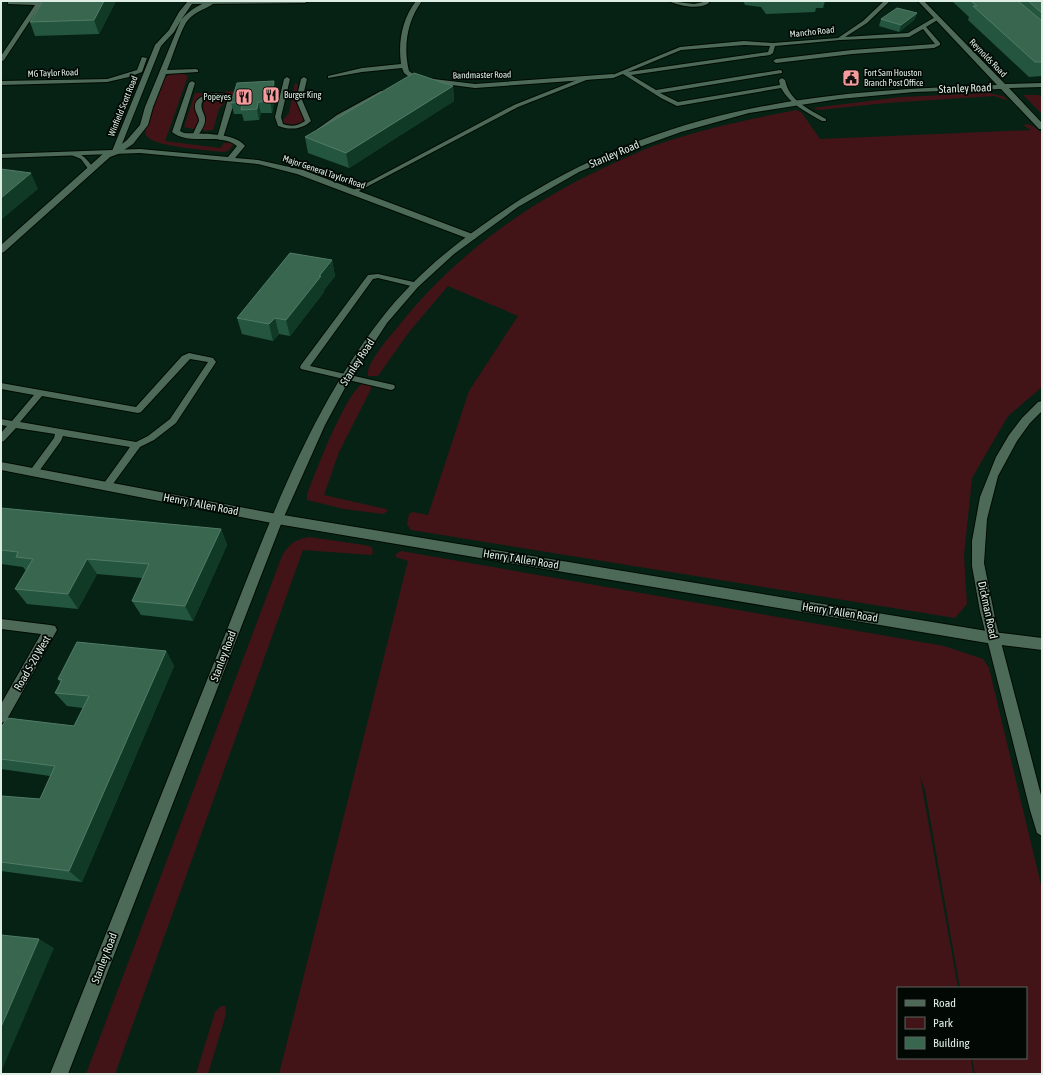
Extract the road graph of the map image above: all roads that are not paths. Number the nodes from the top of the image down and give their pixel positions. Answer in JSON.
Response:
{"nodes":[{"id":1,"x":293,"y":1,"type":"edge"},
{"id":2,"x":305,"y":1,"type":"edge"},
{"id":3,"x":418,"y":1,"type":"edge"},
{"id":4,"x":672,"y":1,"type":"edge"},
{"id":5,"x":705,"y":1,"type":"edge"},
{"id":6,"x":887,"y":1,"type":"edge"},
{"id":7,"x":921,"y":1,"type":"edge"},
{"id":8,"x":39,"y":2,"type":"edge"},
{"id":9,"x":190,"y":2,"type":"edge"},
{"id":10,"x":212,"y":2,"type":"edge"},
{"id":11,"x":271,"y":2,"type":"edge"},
{"id":12,"x":10,"y":3,"type":"dead end"},
{"id":13,"x":937,"y":18,"type":"junction"},
{"id":14,"x":923,"y":26,"type":"junction"},
{"id":15,"x":839,"y":39,"type":"junction"},
{"id":16,"x":158,"y":45,"type":"junction"},
{"id":17,"x":773,"y":45,"type":"junction"},
{"id":18,"x":770,"y":53,"type":"junction"},
{"id":19,"x":663,"y":56,"type":"junction"},
{"id":20,"x":1,"y":60,"type":"edge"},
{"id":21,"x":776,"y":61,"type":"junction"},
{"id":22,"x":682,"y":65,"type":"junction"},
{"id":23,"x":404,"y":66,"type":"junction"},
{"id":24,"x":196,"y":71,"type":"dead end"},
{"id":25,"x":164,"y":72,"type":"junction"},
{"id":26,"x":780,"y":72,"type":"junction"},
{"id":27,"x":626,"y":74,"type":"junction"},
{"id":28,"x":613,"y":76,"type":"junction"},
{"id":29,"x":330,"y":77,"type":"dead end"},
{"id":30,"x":304,"y":78,"type":"dead end"},
{"id":31,"x":587,"y":78,"type":"junction"},
{"id":32,"x":286,"y":79,"type":"dead end"},
{"id":33,"x":107,"y":80,"type":"junction"},
{"id":34,"x":1,"y":83,"type":"edge"},
{"id":35,"x":192,"y":83,"type":"dead end"},
{"id":36,"x":1042,"y":85,"type":"edge"},
{"id":37,"x":782,"y":86,"type":"junction"},
{"id":38,"x":1003,"y":87,"type":"junction"},
{"id":39,"x":140,"y":89,"type":"junction"},
{"id":40,"x":388,"y":89,"type":"edge"},
{"id":41,"x":655,"y":92,"type":"junction"},
{"id":42,"x":796,"y":103,"type":"junction"},
{"id":43,"x":824,"y":120,"type":"dead end"},
{"id":44,"x":1042,"y":127,"type":"edge"},
{"id":45,"x":195,"y":136,"type":"junction"},
{"id":46,"x":312,"y":136,"type":"edge"},
{"id":47,"x":220,"y":138,"type":"junction"},
{"id":48,"x":115,"y":152,"type":"junction"},
{"id":49,"x":71,"y":153,"type":"junction"},
{"id":50,"x":1,"y":156,"type":"edge"},
{"id":51,"x":231,"y":158,"type":"junction"},
{"id":52,"x":91,"y":169,"type":"junction"},
{"id":53,"x":353,"y":192,"type":"junction"},
{"id":54,"x":472,"y":237,"type":"junction"},
{"id":55,"x":1,"y":250,"type":"edge"},
{"id":56,"x":415,"y":285,"type":"junction"},
{"id":57,"x":347,"y":376,"type":"junction"},
{"id":58,"x":1,"y":386,"type":"edge"},
{"id":59,"x":391,"y":387,"type":"dead end"},
{"id":60,"x":40,"y":393,"type":"junction"},
{"id":61,"x":1042,"y":406,"type":"edge"},
{"id":62,"x":1,"y":422,"type":"edge"},
{"id":63,"x":14,"y":424,"type":"junction"},
{"id":64,"x":60,"y":432,"type":"junction"},
{"id":65,"x":1,"y":439,"type":"edge"},
{"id":66,"x":137,"y":445,"type":"junction"},
{"id":67,"x":1,"y":466,"type":"edge"},
{"id":68,"x":34,"y":472,"type":"junction"},
{"id":69,"x":107,"y":486,"type":"junction"},
{"id":70,"x":277,"y":519,"type":"junction"},
{"id":71,"x":1,"y":624,"type":"edge"},
{"id":72,"x":994,"y":638,"type":"junction"},
{"id":73,"x":1042,"y":644,"type":"edge"},
{"id":74,"x":1,"y":717,"type":"edge"},
{"id":75,"x":1042,"y":828,"type":"edge"},
{"id":76,"x":59,"y":1074,"type":"edge"}],
"edges":[{"from":1,"to":2,"type":"street"},
{"from":1,"to":11,"type":"street"},
{"from":3,"to":23,"type":"street"},
{"from":4,"to":5,"type":"lane"},
{"from":6,"to":15,"type":"lane","name":"Mancho Road"},
{"from":7,"to":13,"type":"street","name":"Reynolds Road"},
{"from":8,"to":12,"type":"lane"},
{"from":8,"to":20,"type":"lane"},
{"from":9,"to":10,"type":"street"},
{"from":9,"to":16,"type":"street","name":"Winfield Scott Road"},
{"from":10,"to":11,"type":"street"},
{"from":10,"to":25,"type":"street"},
{"from":13,"to":14,"type":"lane"},
{"from":13,"to":38,"type":"street","name":"Reynolds Road"},
{"from":14,"to":15,"type":"lane"},
{"from":14,"to":21,"type":"lane"},
{"from":15,"to":17,"type":"lane","name":"Mancho Road"},
{"from":16,"to":33,"type":"street"},
{"from":16,"to":39,"type":"street","name":"Winfield Scott Road"},
{"from":17,"to":18,"type":"lane"},
{"from":17,"to":19,"type":"lane","name":"Mancho Road"},
{"from":18,"to":21,"type":"lane"},
{"from":18,"to":22,"type":"lane"},
{"from":19,"to":22,"type":"lane"},
{"from":19,"to":28,"type":"lane","name":"Mancho Road"},
{"from":21,"to":26,"type":"lane"},
{"from":22,"to":27,"type":"lane"},
{"from":23,"to":29,"type":"street"},
{"from":23,"to":31,"type":"street","name":"Bandmaster Road"},
{"from":24,"to":25,"type":"street"},
{"from":25,"to":48,"type":"street"},
{"from":26,"to":37,"type":"lane"},
{"from":26,"to":41,"type":"lane"},
{"from":27,"to":28,"type":"lane"},
{"from":27,"to":41,"type":"lane"},
{"from":28,"to":31,"type":"street","name":"Bandmaster Road"},
{"from":30,"to":32,"type":"lane"},
{"from":31,"to":53,"type":"lane"},
{"from":33,"to":34,"type":"lane","name":"MG Taylor Road"},
{"from":33,"to":39,"type":"street"},
{"from":35,"to":45,"type":"street"},
{"from":36,"to":38,"type":"street","name":"Stanley Road"},
{"from":37,"to":41,"type":"lane"},
{"from":37,"to":42,"type":"lane"},
{"from":38,"to":42,"type":"street","name":"Stanley Road"},
{"from":38,"to":44,"type":"street","name":"Reynolds Road"},
{"from":39,"to":48,"type":"street","name":"Winfield Scott Road"},
{"from":40,"to":46,"type":"lane"},
{"from":42,"to":43,"type":"lane"},
{"from":42,"to":54,"type":"street","name":"Stanley Road"},
{"from":45,"to":47,"type":"street"},
{"from":45,"to":47,"type":"lane"},
{"from":47,"to":51,"type":"street"},
{"from":48,"to":49,"type":"street","name":"Major General Taylor Road"},
{"from":48,"to":51,"type":"street","name":"Major General Taylor Road"},
{"from":48,"to":52,"type":"street","name":"Winfield Scott Road"},
{"from":49,"to":50,"type":"street","name":"Major General Taylor Road"},
{"from":49,"to":52,"type":"lane"},
{"from":51,"to":53,"type":"street","name":"Major General Taylor Road"},
{"from":52,"to":55,"type":"street","name":"Winfield Scott Road"},
{"from":53,"to":54,"type":"street","name":"Major General Taylor Road"},
{"from":54,"to":56,"type":"street","name":"Stanley Road"},
{"from":56,"to":57,"type":"street","name":"Stanley Road"},
{"from":56,"to":57,"type":"lane"},
{"from":57,"to":59,"type":"lane"},
{"from":57,"to":70,"type":"street","name":"Stanley Road"},
{"from":58,"to":60,"type":"lane"},
{"from":60,"to":63,"type":"lane"},
{"from":60,"to":66,"type":"lane"},
{"from":61,"to":72,"type":"street","name":"Dickman Road"},
{"from":62,"to":63,"type":"lane"},
{"from":63,"to":64,"type":"lane"},
{"from":63,"to":65,"type":"lane"},
{"from":64,"to":66,"type":"lane"},
{"from":64,"to":68,"type":"lane"},
{"from":66,"to":69,"type":"lane"},
{"from":67,"to":68,"type":"street","name":"Henry T Allen Road"},
{"from":68,"to":69,"type":"street","name":"Henry T Allen Road"},
{"from":69,"to":70,"type":"street","name":"Henry T Allen Road"},
{"from":70,"to":72,"type":"street","name":"Henry T Allen Road"},
{"from":70,"to":76,"type":"street","name":"Stanley Road"},
{"from":71,"to":74,"type":"street","name":"Road S-20 West"},
{"from":72,"to":73,"type":"street","name":"Henry T Allen Road"},
{"from":72,"to":75,"type":"street","name":"Dickman Road"}]}
